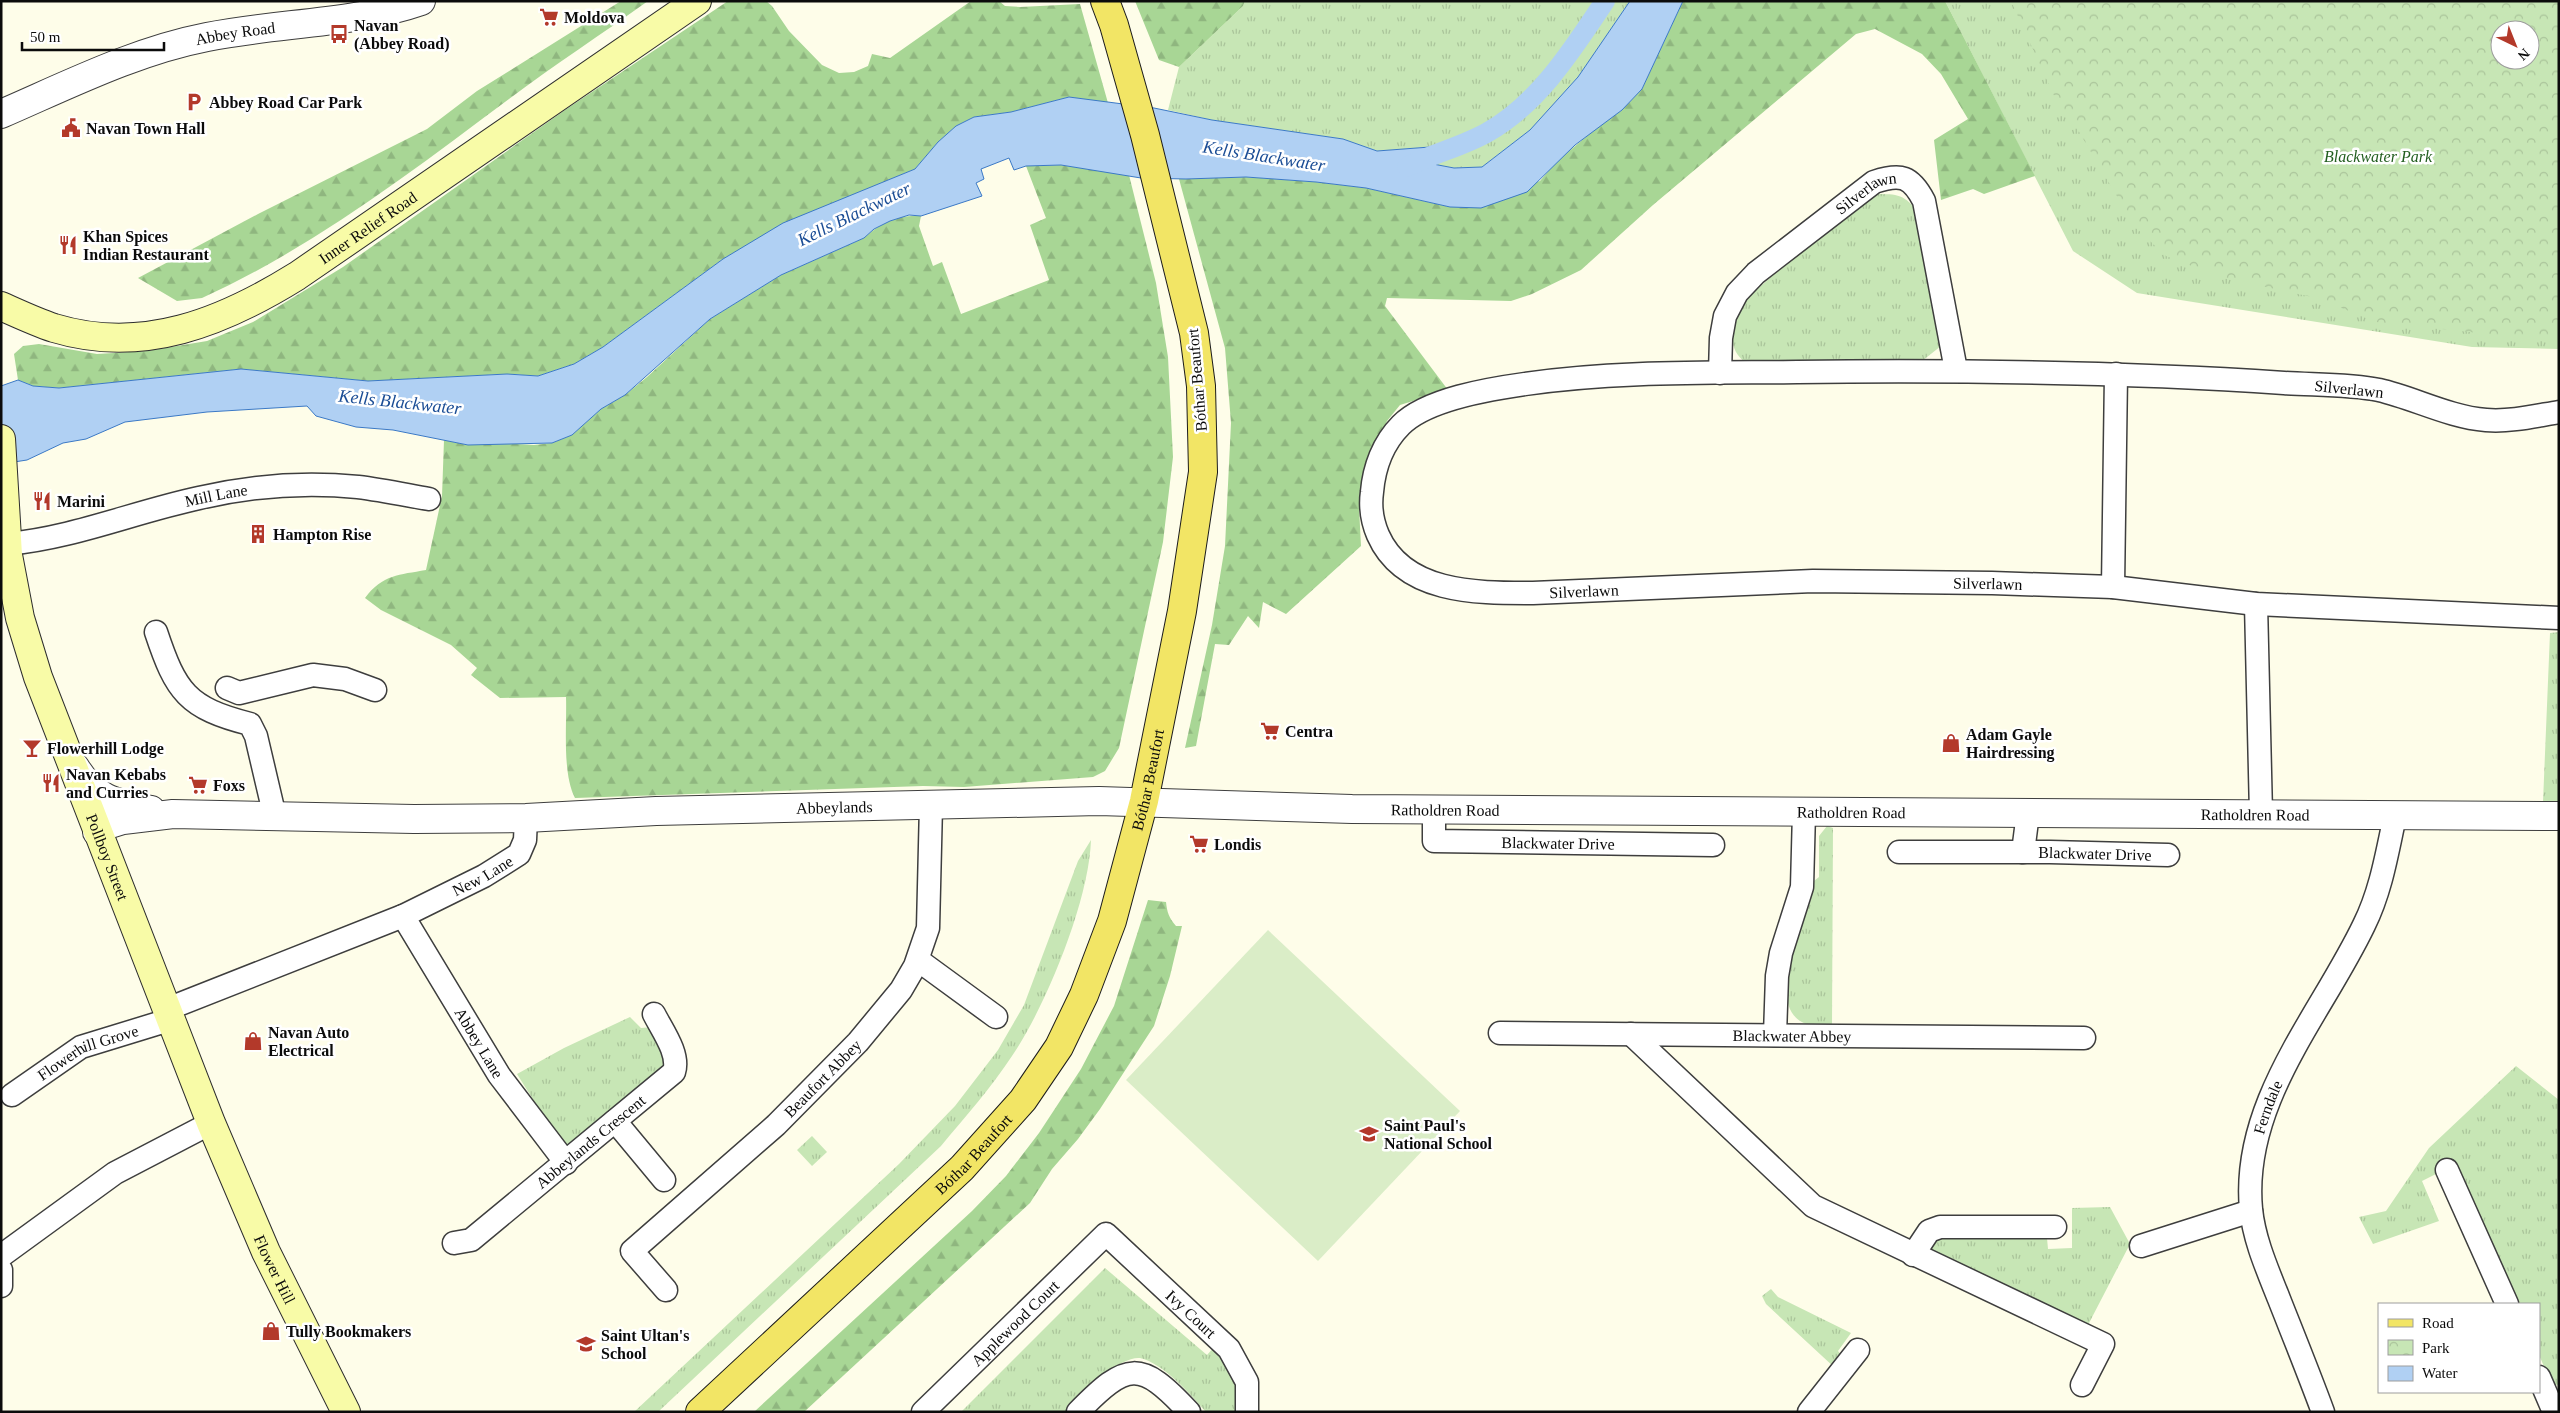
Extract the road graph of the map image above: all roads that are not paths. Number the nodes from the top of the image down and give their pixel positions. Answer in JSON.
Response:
{"nodes":[{"id":1,"x":421,"y":1,"type":"edge"},
{"id":2,"x":697,"y":1,"type":"edge"},
{"id":3,"x":1105,"y":1,"type":"edge"},
{"id":4,"x":1,"y":114,"type":"edge"},
{"id":5,"x":1,"y":306,"type":"edge"},
{"id":6,"x":1956,"y":370,"type":"junction"},
{"id":7,"x":1720,"y":373,"type":"junction"},
{"id":8,"x":2116,"y":374,"type":"junction"},
{"id":9,"x":2559,"y":412,"type":"edge"},
{"id":10,"x":1,"y":439,"type":"edge"},
{"id":11,"x":429,"y":499,"type":"dead end"},
{"id":12,"x":5,"y":552,"type":"edge"},
{"id":13,"x":2113,"y":588,"type":"junction"},
{"id":14,"x":2256,"y":604,"type":"junction"},
{"id":15,"x":2559,"y":618,"type":"edge"},
{"id":16,"x":156,"y":632,"type":"dead end"},
{"id":17,"x":227,"y":688,"type":"dead end"},
{"id":18,"x":252,"y":690,"type":"junction"},
{"id":19,"x":375,"y":690,"type":"dead end"},
{"id":20,"x":253,"y":730,"type":"junction"},
{"id":21,"x":66,"y":750,"type":"junction"},
{"id":22,"x":1144,"y":801,"type":"junction"},
{"id":23,"x":931,"y":805,"type":"junction"},
{"id":24,"x":1434,"y":810,"type":"junction"},
{"id":25,"x":1804,"y":812,"type":"junction"},
{"id":26,"x":2028,"y":813,"type":"junction"},
{"id":27,"x":172,"y":814,"type":"junction"},
{"id":28,"x":2261,"y":814,"type":"junction"},
{"id":29,"x":275,"y":816,"type":"junction"},
{"id":30,"x":2395,"y":816,"type":"junction"},
{"id":31,"x":2559,"y":816,"type":"edge"},
{"id":32,"x":526,"y":818,"type":"junction"},
{"id":33,"x":96,"y":832,"type":"junction"},
{"id":34,"x":1713,"y":845,"type":"dead end"},
{"id":35,"x":1899,"y":852,"type":"dead end"},
{"id":36,"x":2024,"y":852,"type":"junction"},
{"id":37,"x":2168,"y":855,"type":"dead end"},
{"id":38,"x":403,"y":916,"type":"junction"},
{"id":39,"x":918,"y":960,"type":"junction"},
{"id":40,"x":654,"y":1014,"type":"dead end"},
{"id":41,"x":167,"y":1015,"type":"junction"},
{"id":42,"x":996,"y":1017,"type":"dead end"},
{"id":43,"x":1500,"y":1033,"type":"dead end"},
{"id":44,"x":1631,"y":1034,"type":"junction"},
{"id":45,"x":1775,"y":1035,"type":"junction"},
{"id":46,"x":2084,"y":1038,"type":"dead end"},
{"id":47,"x":12,"y":1095,"type":"dead end"},
{"id":48,"x":616,"y":1121,"type":"junction"},
{"id":49,"x":211,"y":1124,"type":"junction"},
{"id":50,"x":566,"y":1163,"type":"junction"},
{"id":51,"x":2447,"y":1170,"type":"dead end"},
{"id":52,"x":664,"y":1180,"type":"dead end"},
{"id":53,"x":2251,"y":1210,"type":"junction"},
{"id":54,"x":2055,"y":1227,"type":"dead end"},
{"id":55,"x":1106,"y":1234,"type":"joint"},
{"id":56,"x":454,"y":1243,"type":"dead end"},
{"id":57,"x":2141,"y":1246,"type":"dead end"},
{"id":58,"x":1913,"y":1255,"type":"junction"},
{"id":59,"x":1,"y":1256,"type":"edge"},
{"id":60,"x":1,"y":1270,"type":"edge"},
{"id":61,"x":1,"y":1286,"type":"edge"},
{"id":62,"x":666,"y":1290,"type":"dead end"},
{"id":63,"x":2506,"y":1303,"type":"edge"},
{"id":64,"x":1858,"y":1350,"type":"dead end"},
{"id":65,"x":2540,"y":1379,"type":"edge"},
{"id":66,"x":2082,"y":1385,"type":"dead end"},
{"id":67,"x":346,"y":1412,"type":"edge"},
{"id":68,"x":700,"y":1412,"type":"edge"},
{"id":69,"x":923,"y":1412,"type":"edge"},
{"id":70,"x":1078,"y":1412,"type":"edge"},
{"id":71,"x":1189,"y":1412,"type":"edge"},
{"id":72,"x":1246,"y":1412,"type":"edge"},
{"id":73,"x":1809,"y":1412,"type":"edge"},
{"id":74,"x":2324,"y":1412,"type":"edge"},
{"id":75,"x":2554,"y":1412,"type":"edge"}],
"edges":[{"from":1,"to":4,"type":"street","name":"Abbey Road"},
{"from":2,"to":5,"type":"main road","name":"Inner Relief Road"},
{"from":3,"to":22,"type":"main road","name":"Bóthar Beaufort"},
{"from":6,"to":7,"type":"street","name":"Silverlawn"},
{"from":6,"to":7,"type":"street","name":"Silverlawn"},
{"from":6,"to":8,"type":"street","name":"Silverlawn"},
{"from":7,"to":13,"type":"street","name":"Silverlawn"},
{"from":8,"to":9,"type":"street","name":"Silverlawn"},
{"from":8,"to":13,"type":"street"},
{"from":10,"to":12,"type":"main road","name":"Pollboy Street"},
{"from":11,"to":12,"type":"street","name":"Mill Lane"},
{"from":12,"to":21,"type":"main road","name":"Pollboy Street"},
{"from":13,"to":14,"type":"street","name":"Silverlawn"},
{"from":14,"to":15,"type":"street","name":"Silverlawn"},
{"from":14,"to":28,"type":"street"},
{"from":16,"to":20,"type":"street"},
{"from":17,"to":18,"type":"street"},
{"from":18,"to":19,"type":"street"},
{"from":18,"to":20,"type":"street"},
{"from":20,"to":29,"type":"street"},
{"from":21,"to":27,"type":"street"},
{"from":21,"to":33,"type":"main road","name":"Pollboy Street"},
{"from":22,"to":23,"type":"street","name":"Abbeylands"},
{"from":22,"to":24,"type":"street","name":"Ratholdren Road"},
{"from":22,"to":68,"type":"main road","name":"Bóthar Beaufort"},
{"from":23,"to":32,"type":"street","name":"Abbeylands"},
{"from":23,"to":39,"type":"street","name":"Beaufort Abbey"},
{"from":24,"to":25,"type":"street","name":"Ratholdren Road"},
{"from":24,"to":34,"type":"street","name":"Blackwater Drive"},
{"from":25,"to":26,"type":"street","name":"Ratholdren Road"},
{"from":25,"to":45,"type":"street"},
{"from":26,"to":28,"type":"street","name":"Ratholdren Road"},
{"from":26,"to":36,"type":"street","name":"Blackwater Drive"},
{"from":27,"to":29,"type":"street"},
{"from":27,"to":33,"type":"street"},
{"from":28,"to":30,"type":"street","name":"Ratholdren Road"},
{"from":29,"to":32,"type":"street"},
{"from":30,"to":31,"type":"street","name":"Ratholdren Road"},
{"from":30,"to":53,"type":"street","name":"Ferndale"},
{"from":32,"to":38,"type":"street","name":"New Lane"},
{"from":33,"to":41,"type":"main road","name":"Pollboy Street"},
{"from":35,"to":36,"type":"street","name":"Blackwater Drive"},
{"from":36,"to":37,"type":"street","name":"Blackwater Drive"},
{"from":38,"to":41,"type":"street","name":"New Lane"},
{"from":38,"to":50,"type":"street","name":"Abbey Lane"},
{"from":39,"to":42,"type":"street"},
{"from":39,"to":62,"type":"street","name":"Beaufort Abbey"},
{"from":40,"to":48,"type":"street","name":"Abbeylands Crescent"},
{"from":41,"to":47,"type":"street","name":"Flowerhill Grove"},
{"from":41,"to":49,"type":"main road","name":"Pollboy Street"},
{"from":43,"to":44,"type":"street","name":"Blackwater Abbey"},
{"from":44,"to":45,"type":"street","name":"Blackwater Abbey"},
{"from":44,"to":58,"type":"street"},
{"from":45,"to":46,"type":"street","name":"Blackwater Abbey"},
{"from":48,"to":50,"type":"street","name":"Abbeylands Crescent"},
{"from":48,"to":52,"type":"street"},
{"from":49,"to":59,"type":"street"},
{"from":49,"to":67,"type":"main road","name":"Flower Hill"},
{"from":50,"to":56,"type":"street","name":"Abbeylands Crescent"},
{"from":51,"to":63,"type":"street"},
{"from":53,"to":57,"type":"street"},
{"from":53,"to":74,"type":"street","name":"Ferndale"},
{"from":54,"to":58,"type":"street"},
{"from":55,"to":69,"type":"street","name":"Applewood Court"},
{"from":55,"to":72,"type":"street","name":"Ivy Court"},
{"from":58,"to":66,"type":"street"},
{"from":60,"to":61,"type":"street"},
{"from":64,"to":73,"type":"street"},
{"from":65,"to":75,"type":"street"},
{"from":70,"to":71,"type":"street"}]}
